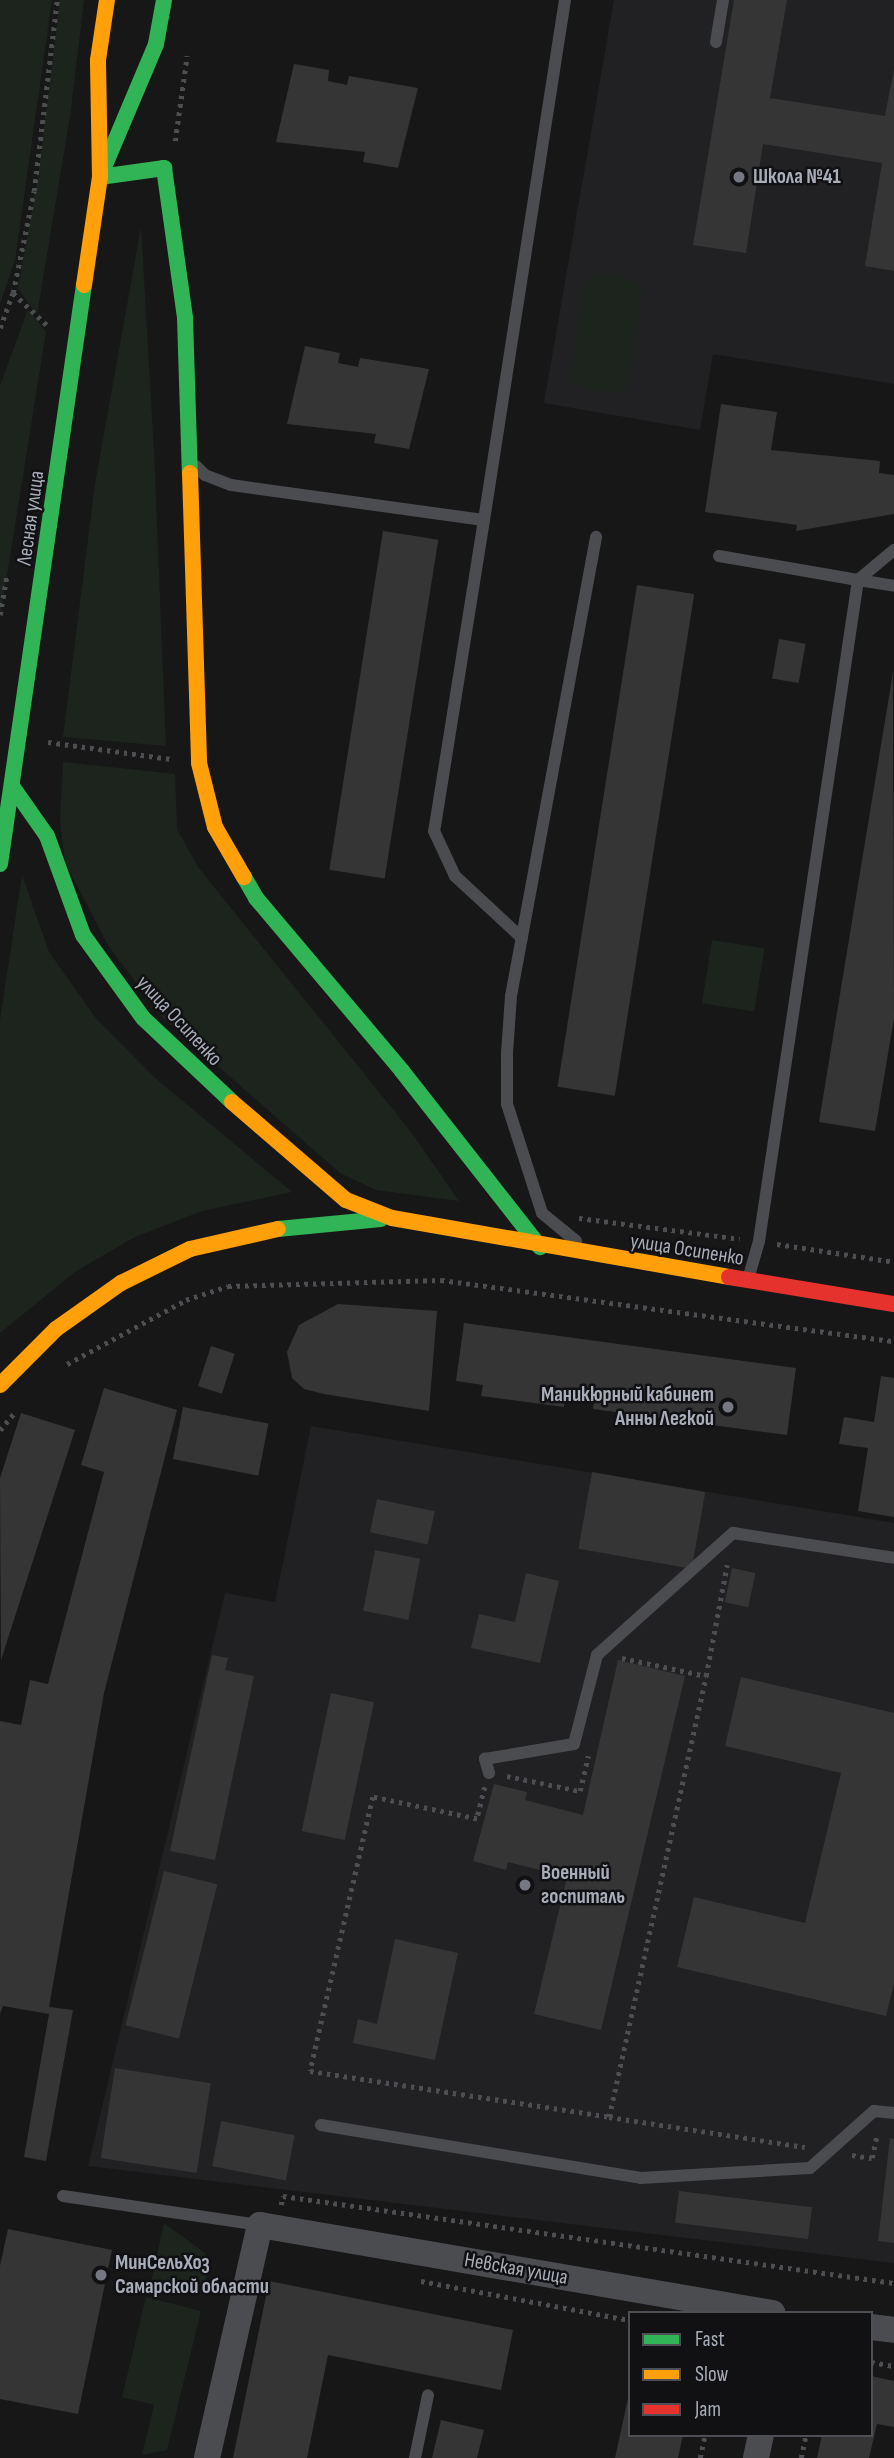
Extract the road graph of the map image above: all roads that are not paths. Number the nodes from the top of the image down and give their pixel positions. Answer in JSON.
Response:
{"nodes":[{"id":1,"x":107,"y":0,"type":"edge"},
{"id":2,"x":164,"y":0,"type":"edge"},
{"id":3,"x":565,"y":0,"type":"edge"},
{"id":4,"x":723,"y":0,"type":"edge"},
{"id":5,"x":716,"y":43,"type":"dead end"},
{"id":6,"x":100,"y":177,"type":"junction"},
{"id":7,"x":189,"y":460,"type":"junction"},
{"id":8,"x":484,"y":520,"type":"junction"},
{"id":9,"x":596,"y":537,"type":"dead end"},
{"id":10,"x":894,"y":550,"type":"edge"},
{"id":11,"x":719,"y":556,"type":"dead end"},
{"id":12,"x":858,"y":580,"type":"junction"},
{"id":13,"x":894,"y":586,"type":"edge"},
{"id":14,"x":12,"y":786,"type":"junction"},
{"id":15,"x":0,"y":864,"type":"edge"},
{"id":16,"x":522,"y":939,"type":"junction"},
{"id":17,"x":392,"y":1219,"type":"junction"},
{"id":18,"x":540,"y":1247,"type":"junction"},
{"id":19,"x":596,"y":1256,"type":"junction"},
{"id":20,"x":747,"y":1281,"type":"junction"},
{"id":21,"x":894,"y":1304,"type":"edge"},
{"id":22,"x":0,"y":1385,"type":"edge"},
{"id":23,"x":894,"y":1558,"type":"edge"},
{"id":24,"x":489,"y":1773,"type":"road end"},
{"id":25,"x":894,"y":2113,"type":"edge"},
{"id":26,"x":321,"y":2125,"type":"dead end"},
{"id":27,"x":63,"y":2196,"type":"dead end"},
{"id":28,"x":267,"y":2226,"type":"junction"},
{"id":29,"x":760,"y":2311,"type":"edge"},
{"id":30,"x":873,"y":2327,"type":"edge"},
{"id":31,"x":894,"y":2330,"type":"edge"},
{"id":32,"x":428,"y":2395,"type":"dead end"},
{"id":33,"x":761,"y":2437,"type":"edge"},
{"id":34,"x":207,"y":2458,"type":"edge"},
{"id":35,"x":415,"y":2458,"type":"edge"},
{"id":36,"x":756,"y":2458,"type":"edge"}],
"edges":[{"from":1,"to":6,"type":"main road","name":"Лесная улица"},
{"from":2,"to":6,"type":"main road","name":"Лесная улица"},
{"from":3,"to":8,"type":"lane"},
{"from":4,"to":5,"type":"lane"},
{"from":6,"to":7,"type":"main road"},
{"from":6,"to":14,"type":"main road","name":"Лесная улица"},
{"from":7,"to":8,"type":"lane"},
{"from":7,"to":18,"type":"main road"},
{"from":8,"to":16,"type":"lane"},
{"from":9,"to":16,"type":"lane"},
{"from":10,"to":12,"type":"lane"},
{"from":11,"to":12,"type":"lane"},
{"from":12,"to":13,"type":"lane"},
{"from":12,"to":20,"type":"lane"},
{"from":14,"to":15,"type":"main road","name":"Лесная улица"},
{"from":14,"to":17,"type":"main road","name":"улица Осипенко"},
{"from":16,"to":19,"type":"lane"},
{"from":17,"to":18,"type":"main road","name":"улица Осипенко"},
{"from":17,"to":22,"type":"main road","name":"улица Осипенко"},
{"from":18,"to":19,"type":"main road","name":"улица Осипенко"},
{"from":19,"to":20,"type":"main road","name":"улица Осипенко"},
{"from":20,"to":21,"type":"main road","name":"улица Осипенко"},
{"from":23,"to":24,"type":"lane"},
{"from":25,"to":26,"type":"lane"},
{"from":27,"to":28,"type":"lane"},
{"from":28,"to":29,"type":"street","name":"Невская улица"},
{"from":28,"to":34,"type":"street"},
{"from":30,"to":31,"type":"street"},
{"from":32,"to":35,"type":"lane"},
{"from":33,"to":36,"type":"street"}]}
